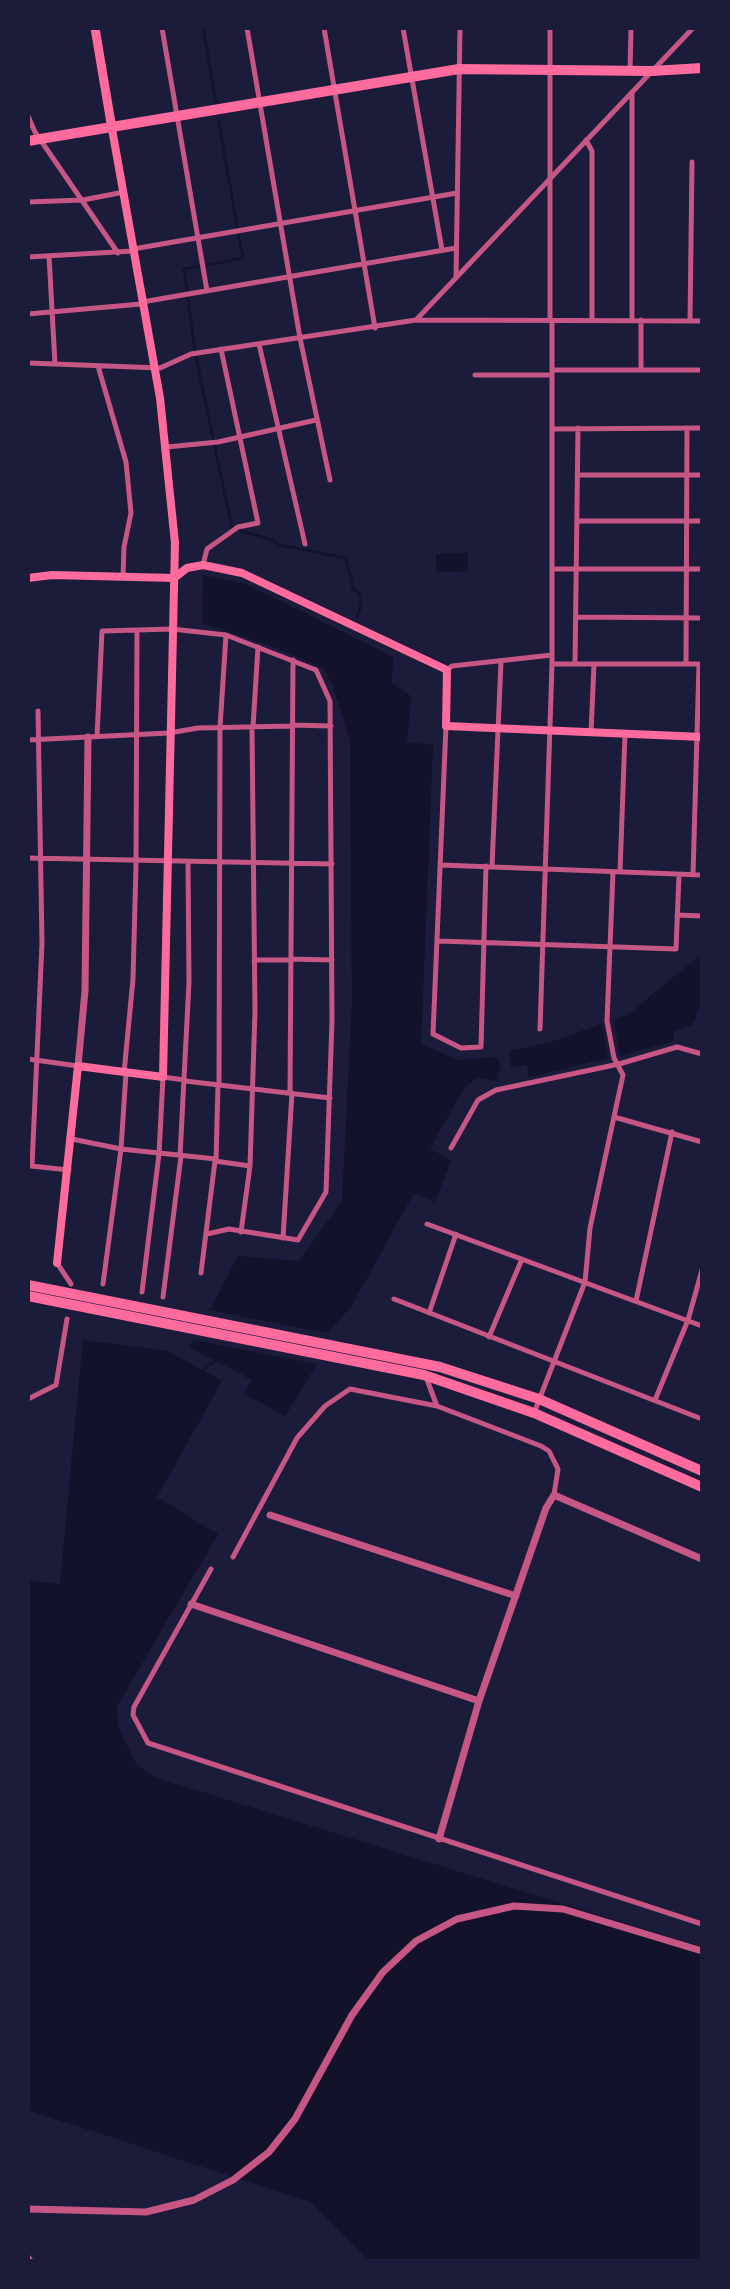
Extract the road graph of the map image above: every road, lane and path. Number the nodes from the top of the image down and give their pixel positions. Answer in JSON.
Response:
{"nodes":[{"id":1,"x":95,"y":28,"type":"edge"},
{"id":2,"x":162,"y":28,"type":"edge"},
{"id":3,"x":247,"y":28,"type":"edge"},
{"id":4,"x":324,"y":28,"type":"edge"},
{"id":5,"x":404,"y":28,"type":"edge"},
{"id":6,"x":460,"y":28,"type":"edge"},
{"id":7,"x":550,"y":28,"type":"edge"},
{"id":8,"x":631,"y":28,"type":"edge"},
{"id":9,"x":693,"y":28,"type":"edge"},
{"id":10,"x":702,"y":68,"type":"edge"},
{"id":11,"x":459,"y":69,"type":"junction"},
{"id":12,"x":550,"y":71,"type":"junction"},
{"id":13,"x":630,"y":71,"type":"junction"},
{"id":14,"x":652,"y":71,"type":"junction"},
{"id":15,"x":412,"y":76,"type":"junction"},
{"id":16,"x":335,"y":91,"type":"junction"},
{"id":17,"x":631,"y":92,"type":"junction"},
{"id":18,"x":261,"y":104,"type":"junction"},
{"id":19,"x":28,"y":116,"type":"edge"},
{"id":20,"x":178,"y":118,"type":"junction"},
{"id":21,"x":112,"y":129,"type":"junction"},
{"id":22,"x":41,"y":140,"type":"junction"},
{"id":23,"x":586,"y":140,"type":"junction"},
{"id":24,"x":28,"y":141,"type":"edge"},
{"id":25,"x":691,"y":162,"type":"dead end"},
{"id":26,"x":551,"y":177,"type":"junction"},
{"id":27,"x":124,"y":192,"type":"junction"},
{"id":28,"x":457,"y":193,"type":"junction"},
{"id":29,"x":433,"y":197,"type":"junction"},
{"id":30,"x":83,"y":200,"type":"junction"},
{"id":31,"x":28,"y":202,"type":"edge"},
{"id":32,"x":355,"y":211,"type":"junction"},
{"id":33,"x":281,"y":223,"type":"junction"},
{"id":34,"x":198,"y":237,"type":"junction"},
{"id":35,"x":456,"y":248,"type":"junction"},
{"id":36,"x":133,"y":250,"type":"junction"},
{"id":37,"x":442,"y":250,"type":"junction"},
{"id":38,"x":118,"y":253,"type":"junction"},
{"id":39,"x":49,"y":256,"type":"junction"},
{"id":40,"x":28,"y":257,"type":"edge"},
{"id":41,"x":364,"y":264,"type":"junction"},
{"id":42,"x":290,"y":276,"type":"junction"},
{"id":43,"x":456,"y":278,"type":"junction"},
{"id":44,"x":208,"y":291,"type":"junction"},
{"id":45,"x":141,"y":303,"type":"junction"},
{"id":46,"x":52,"y":312,"type":"junction"},
{"id":47,"x":28,"y":314,"type":"edge"},
{"id":48,"x":416,"y":320,"type":"junction"},
{"id":49,"x":551,"y":320,"type":"junction"},
{"id":50,"x":592,"y":320,"type":"junction"},
{"id":51,"x":632,"y":320,"type":"junction"},
{"id":52,"x":641,"y":320,"type":"junction"},
{"id":53,"x":690,"y":321,"type":"junction"},
{"id":54,"x":702,"y":321,"type":"edge"},
{"id":55,"x":375,"y":328,"type":"junction"},
{"id":56,"x":300,"y":338,"type":"junction"},
{"id":57,"x":259,"y":344,"type":"junction"},
{"id":58,"x":220,"y":349,"type":"junction"},
{"id":59,"x":28,"y":363,"type":"edge"},
{"id":60,"x":55,"y":364,"type":"junction"},
{"id":61,"x":98,"y":366,"type":"junction"},
{"id":62,"x":153,"y":368,"type":"junction"},
{"id":63,"x":641,"y":370,"type":"junction"},
{"id":64,"x":702,"y":370,"type":"edge"},
{"id":65,"x":552,"y":373,"type":"junction"},
{"id":66,"x":475,"y":375,"type":"dead end"},
{"id":67,"x":316,"y":420,"type":"junction"},
{"id":68,"x":277,"y":428,"type":"junction"},
{"id":69,"x":578,"y":428,"type":"junction"},
{"id":70,"x":687,"y":428,"type":"junction"},
{"id":71,"x":702,"y":428,"type":"edge"},
{"id":72,"x":552,"y":429,"type":"junction"},
{"id":73,"x":238,"y":437,"type":"junction"},
{"id":74,"x":167,"y":447,"type":"junction"},
{"id":75,"x":578,"y":475,"type":"junction"},
{"id":76,"x":687,"y":475,"type":"junction"},
{"id":77,"x":702,"y":475,"type":"edge"},
{"id":78,"x":330,"y":480,"type":"dead end"},
{"id":79,"x":577,"y":521,"type":"junction"},
{"id":80,"x":687,"y":521,"type":"junction"},
{"id":81,"x":702,"y":521,"type":"edge"},
{"id":82,"x":305,"y":544,"type":"dead end"},
{"id":83,"x":203,"y":565,"type":"junction"},
{"id":84,"x":552,"y":569,"type":"junction"},
{"id":85,"x":577,"y":569,"type":"junction"},
{"id":86,"x":687,"y":569,"type":"junction"},
{"id":87,"x":702,"y":569,"type":"edge"},
{"id":88,"x":123,"y":577,"type":"junction"},
{"id":89,"x":28,"y":578,"type":"edge"},
{"id":90,"x":174,"y":581,"type":"junction"},
{"id":91,"x":577,"y":617,"type":"junction"},
{"id":92,"x":686,"y":617,"type":"junction"},
{"id":93,"x":702,"y":618,"type":"edge"},
{"id":94,"x":172,"y":627,"type":"junction"},
{"id":95,"x":137,"y":631,"type":"junction"},
{"id":96,"x":226,"y":635,"type":"junction"},
{"id":97,"x":258,"y":647,"type":"junction"},
{"id":98,"x":552,"y":655,"type":"junction"},
{"id":99,"x":293,"y":660,"type":"junction"},
{"id":100,"x":501,"y":662,"type":"junction"},
{"id":101,"x":552,"y":664,"type":"junction"},
{"id":102,"x":575,"y":664,"type":"junction"},
{"id":103,"x":594,"y":664,"type":"junction"},
{"id":104,"x":686,"y":664,"type":"junction"},
{"id":105,"x":700,"y":664,"type":"edge"},
{"id":106,"x":447,"y":670,"type":"junction"},
{"id":107,"x":38,"y":711,"type":"dead end"},
{"id":108,"x":292,"y":726,"type":"junction"},
{"id":109,"x":331,"y":726,"type":"junction"},
{"id":110,"x":446,"y":726,"type":"junction"},
{"id":111,"x":220,"y":727,"type":"junction"},
{"id":112,"x":253,"y":727,"type":"junction"},
{"id":113,"x":498,"y":729,"type":"junction"},
{"id":114,"x":550,"y":732,"type":"junction"},
{"id":115,"x":135,"y":733,"type":"junction"},
{"id":116,"x":169,"y":733,"type":"junction"},
{"id":117,"x":591,"y":733,"type":"junction"},
{"id":118,"x":625,"y":734,"type":"junction"},
{"id":119,"x":88,"y":737,"type":"junction"},
{"id":120,"x":97,"y":737,"type":"junction"},
{"id":121,"x":700,"y":737,"type":"edge"},
{"id":122,"x":39,"y":739,"type":"junction"},
{"id":123,"x":28,"y":740,"type":"edge"},
{"id":124,"x":28,"y":858,"type":"edge"},
{"id":125,"x":41,"y":858,"type":"junction"},
{"id":126,"x":88,"y":859,"type":"junction"},
{"id":127,"x":170,"y":861,"type":"junction"},
{"id":128,"x":135,"y":862,"type":"junction"},
{"id":129,"x":188,"y":862,"type":"junction"},
{"id":130,"x":219,"y":863,"type":"junction"},
{"id":131,"x":251,"y":864,"type":"junction"},
{"id":132,"x":291,"y":864,"type":"junction"},
{"id":133,"x":332,"y":864,"type":"junction"},
{"id":134,"x":441,"y":865,"type":"junction"},
{"id":135,"x":489,"y":866,"type":"junction"},
{"id":136,"x":544,"y":869,"type":"junction"},
{"id":137,"x":616,"y":872,"type":"junction"},
{"id":138,"x":679,"y":875,"type":"junction"},
{"id":139,"x":693,"y":875,"type":"junction"},
{"id":140,"x":702,"y":875,"type":"edge"},
{"id":141,"x":677,"y":915,"type":"junction"},
{"id":142,"x":702,"y":916,"type":"edge"},
{"id":143,"x":439,"y":941,"type":"junction"},
{"id":144,"x":484,"y":942,"type":"junction"},
{"id":145,"x":542,"y":945,"type":"junction"},
{"id":146,"x":610,"y":947,"type":"junction"},
{"id":147,"x":254,"y":960,"type":"junction"},
{"id":148,"x":291,"y":960,"type":"junction"},
{"id":149,"x":332,"y":960,"type":"junction"},
{"id":150,"x":540,"y":1029,"type":"dead end"},
{"id":151,"x":702,"y":1054,"type":"edge"},
{"id":152,"x":28,"y":1059,"type":"edge"},
{"id":153,"x":37,"y":1060,"type":"junction"},
{"id":154,"x":617,"y":1061,"type":"junction"},
{"id":155,"x":78,"y":1066,"type":"junction"},
{"id":156,"x":125,"y":1073,"type":"junction"},
{"id":157,"x":163,"y":1077,"type":"junction"},
{"id":158,"x":185,"y":1081,"type":"junction"},
{"id":159,"x":219,"y":1085,"type":"junction"},
{"id":160,"x":253,"y":1089,"type":"junction"},
{"id":161,"x":291,"y":1093,"type":"junction"},
{"id":162,"x":330,"y":1098,"type":"junction"},
{"id":163,"x":614,"y":1118,"type":"junction"},
{"id":164,"x":672,"y":1132,"type":"junction"},
{"id":165,"x":72,"y":1139,"type":"junction"},
{"id":166,"x":702,"y":1142,"type":"edge"},
{"id":167,"x":451,"y":1148,"type":"dead end"},
{"id":168,"x":121,"y":1149,"type":"junction"},
{"id":169,"x":159,"y":1154,"type":"junction"},
{"id":170,"x":181,"y":1156,"type":"junction"},
{"id":171,"x":216,"y":1160,"type":"junction"},
{"id":172,"x":30,"y":1166,"type":"edge"},
{"id":173,"x":250,"y":1166,"type":"junction"},
{"id":174,"x":69,"y":1170,"type":"junction"},
{"id":175,"x":428,"y":1224,"type":"dead end"},
{"id":176,"x":241,"y":1232,"type":"junction"},
{"id":177,"x":206,"y":1234,"type":"junction"},
{"id":178,"x":456,"y":1234,"type":"junction"},
{"id":179,"x":283,"y":1238,"type":"junction"},
{"id":180,"x":522,"y":1259,"type":"junction"},
{"id":181,"x":57,"y":1263,"type":"joint"},
{"id":182,"x":702,"y":1270,"type":"edge"},
{"id":183,"x":201,"y":1273,"type":"dead end"},
{"id":184,"x":585,"y":1282,"type":"junction"},
{"id":185,"x":71,"y":1284,"type":"dead end"},
{"id":186,"x":103,"y":1284,"type":"dead end"},
{"id":187,"x":28,"y":1285,"type":"edge"},
{"id":188,"x":142,"y":1292,"type":"dead end"},
{"id":189,"x":28,"y":1296,"type":"edge"},
{"id":190,"x":163,"y":1297,"type":"dead end"},
{"id":191,"x":394,"y":1299,"type":"dead end"},
{"id":192,"x":636,"y":1301,"type":"junction"},
{"id":193,"x":429,"y":1313,"type":"junction"},
{"id":194,"x":67,"y":1319,"type":"dead end"},
{"id":195,"x":177,"y":1319,"type":"junction"},
{"id":196,"x":688,"y":1320,"type":"junction"},
{"id":197,"x":702,"y":1326,"type":"edge"},
{"id":198,"x":489,"y":1337,"type":"junction"},
{"id":199,"x":343,"y":1352,"type":"junction"},
{"id":200,"x":553,"y":1363,"type":"junction"},
{"id":201,"x":425,"y":1375,"type":"junction"},
{"id":202,"x":28,"y":1399,"type":"edge"},
{"id":203,"x":540,"y":1399,"type":"junction"},
{"id":204,"x":655,"y":1401,"type":"junction"},
{"id":205,"x":438,"y":1406,"type":"junction"},
{"id":206,"x":534,"y":1413,"type":"junction"},
{"id":207,"x":702,"y":1419,"type":"edge"},
{"id":208,"x":702,"y":1471,"type":"edge"},
{"id":209,"x":702,"y":1487,"type":"edge"},
{"id":210,"x":554,"y":1495,"type":"junction"},
{"id":211,"x":270,"y":1515,"type":"dead end"},
{"id":212,"x":233,"y":1557,"type":"dead end"},
{"id":213,"x":702,"y":1559,"type":"edge"},
{"id":214,"x":211,"y":1569,"type":"dead end"},
{"id":215,"x":516,"y":1596,"type":"junction"},
{"id":216,"x":191,"y":1604,"type":"junction"},
{"id":217,"x":479,"y":1700,"type":"junction"},
{"id":218,"x":439,"y":1839,"type":"junction"},
{"id":219,"x":702,"y":1924,"type":"edge"},
{"id":220,"x":702,"y":1951,"type":"edge"},
{"id":221,"x":28,"y":2209,"type":"edge"}],
"edges":[{"from":1,"to":21,"type":"main road"},
{"from":2,"to":20,"type":"street"},
{"from":3,"to":18,"type":"street"},
{"from":4,"to":16,"type":"street"},
{"from":5,"to":15,"type":"street"},
{"from":6,"to":11,"type":"street"},
{"from":7,"to":12,"type":"street"},
{"from":8,"to":13,"type":"street"},
{"from":9,"to":14,"type":"street"},
{"from":10,"to":14,"type":"highway"},
{"from":11,"to":12,"type":"highway"},
{"from":11,"to":15,"type":"highway"},
{"from":11,"to":28,"type":"street"},
{"from":12,"to":13,"type":"highway"},
{"from":12,"to":26,"type":"street"},
{"from":13,"to":14,"type":"highway"},
{"from":14,"to":17,"type":"street"},
{"from":15,"to":16,"type":"highway"},
{"from":15,"to":29,"type":"street"},
{"from":16,"to":18,"type":"highway"},
{"from":16,"to":32,"type":"street"},
{"from":17,"to":23,"type":"street"},
{"from":17,"to":51,"type":"street"},
{"from":18,"to":20,"type":"highway"},
{"from":18,"to":33,"type":"street"},
{"from":19,"to":22,"type":"street"},
{"from":20,"to":21,"type":"highway"},
{"from":20,"to":34,"type":"street"},
{"from":21,"to":22,"type":"highway"},
{"from":21,"to":27,"type":"main road"},
{"from":22,"to":24,"type":"highway"},
{"from":22,"to":30,"type":"street"},
{"from":23,"to":26,"type":"street"},
{"from":23,"to":50,"type":"street"},
{"from":25,"to":53,"type":"street"},
{"from":26,"to":43,"type":"street"},
{"from":26,"to":49,"type":"street"},
{"from":27,"to":30,"type":"street"},
{"from":27,"to":36,"type":"main road"},
{"from":28,"to":29,"type":"street"},
{"from":28,"to":35,"type":"street"},
{"from":29,"to":32,"type":"street"},
{"from":29,"to":37,"type":"street"},
{"from":30,"to":31,"type":"street"},
{"from":30,"to":38,"type":"street"},
{"from":32,"to":33,"type":"street"},
{"from":32,"to":41,"type":"street"},
{"from":33,"to":34,"type":"street"},
{"from":33,"to":42,"type":"street"},
{"from":34,"to":36,"type":"street"},
{"from":34,"to":44,"type":"street"},
{"from":35,"to":37,"type":"street"},
{"from":35,"to":43,"type":"street"},
{"from":36,"to":38,"type":"street"},
{"from":36,"to":45,"type":"main road"},
{"from":37,"to":41,"type":"street"},
{"from":38,"to":39,"type":"street"},
{"from":39,"to":40,"type":"street"},
{"from":39,"to":46,"type":"street"},
{"from":41,"to":42,"type":"street"},
{"from":41,"to":55,"type":"street"},
{"from":42,"to":44,"type":"street"},
{"from":42,"to":56,"type":"street"},
{"from":43,"to":48,"type":"street"},
{"from":44,"to":45,"type":"street"},
{"from":45,"to":46,"type":"street"},
{"from":45,"to":62,"type":"main road"},
{"from":46,"to":47,"type":"street"},
{"from":46,"to":60,"type":"street"},
{"from":48,"to":49,"type":"street"},
{"from":48,"to":55,"type":"street"},
{"from":49,"to":50,"type":"street"},
{"from":49,"to":65,"type":"street"},
{"from":50,"to":51,"type":"street"},
{"from":51,"to":52,"type":"street"},
{"from":52,"to":53,"type":"street"},
{"from":52,"to":63,"type":"street"},
{"from":53,"to":54,"type":"street"},
{"from":55,"to":56,"type":"street"},
{"from":56,"to":57,"type":"street"},
{"from":56,"to":67,"type":"street"},
{"from":57,"to":58,"type":"street"},
{"from":57,"to":68,"type":"street"},
{"from":58,"to":62,"type":"street"},
{"from":58,"to":73,"type":"street"},
{"from":59,"to":60,"type":"street"},
{"from":60,"to":61,"type":"street"},
{"from":61,"to":62,"type":"street"},
{"from":61,"to":88,"type":"street"},
{"from":62,"to":74,"type":"main road"},
{"from":63,"to":64,"type":"street"},
{"from":63,"to":65,"type":"street"},
{"from":65,"to":66,"type":"street"},
{"from":65,"to":72,"type":"street"},
{"from":67,"to":68,"type":"street"},
{"from":67,"to":78,"type":"street"},
{"from":68,"to":73,"type":"street"},
{"from":68,"to":82,"type":"street"},
{"from":69,"to":70,"type":"street"},
{"from":69,"to":72,"type":"street"},
{"from":69,"to":75,"type":"street"},
{"from":70,"to":71,"type":"street"},
{"from":70,"to":76,"type":"street"},
{"from":72,"to":84,"type":"street"},
{"from":73,"to":74,"type":"street"},
{"from":73,"to":83,"type":"street"},
{"from":74,"to":90,"type":"main road"},
{"from":75,"to":76,"type":"street"},
{"from":75,"to":79,"type":"street"},
{"from":76,"to":77,"type":"street"},
{"from":76,"to":80,"type":"street"},
{"from":79,"to":80,"type":"street"},
{"from":79,"to":85,"type":"street"},
{"from":80,"to":81,"type":"street"},
{"from":80,"to":86,"type":"street"},
{"from":83,"to":90,"type":"main road"},
{"from":83,"to":106,"type":"main road"},
{"from":84,"to":85,"type":"street"},
{"from":84,"to":98,"type":"street"},
{"from":85,"to":86,"type":"street"},
{"from":85,"to":91,"type":"street"},
{"from":86,"to":87,"type":"street"},
{"from":86,"to":92,"type":"street"},
{"from":88,"to":89,"type":"main road"},
{"from":88,"to":90,"type":"main road"},
{"from":90,"to":94,"type":"main road"},
{"from":91,"to":92,"type":"street"},
{"from":91,"to":102,"type":"street"},
{"from":92,"to":93,"type":"street"},
{"from":92,"to":104,"type":"street"},
{"from":94,"to":95,"type":"street"},
{"from":94,"to":96,"type":"street"},
{"from":94,"to":116,"type":"main road"},
{"from":95,"to":115,"type":"street"},
{"from":95,"to":120,"type":"street"},
{"from":96,"to":97,"type":"street"},
{"from":96,"to":111,"type":"street"},
{"from":97,"to":99,"type":"street"},
{"from":97,"to":112,"type":"street"},
{"from":98,"to":100,"type":"street"},
{"from":98,"to":101,"type":"street"},
{"from":99,"to":108,"type":"street"},
{"from":99,"to":109,"type":"street"},
{"from":100,"to":106,"type":"street"},
{"from":100,"to":113,"type":"street"},
{"from":101,"to":102,"type":"street"},
{"from":101,"to":114,"type":"street"},
{"from":102,"to":103,"type":"street"},
{"from":103,"to":104,"type":"street"},
{"from":103,"to":117,"type":"street"},
{"from":104,"to":105,"type":"street"},
{"from":105,"to":121,"type":"street"},
{"from":106,"to":110,"type":"main road"},
{"from":107,"to":122,"type":"street"},
{"from":108,"to":109,"type":"street"},
{"from":108,"to":112,"type":"street"},
{"from":108,"to":132,"type":"street"},
{"from":109,"to":133,"type":"street"},
{"from":110,"to":113,"type":"main road"},
{"from":110,"to":134,"type":"street"},
{"from":111,"to":112,"type":"street"},
{"from":111,"to":116,"type":"street"},
{"from":111,"to":130,"type":"street"},
{"from":112,"to":131,"type":"street"},
{"from":113,"to":114,"type":"main road"},
{"from":113,"to":135,"type":"street"},
{"from":114,"to":117,"type":"main road"},
{"from":114,"to":136,"type":"street"},
{"from":115,"to":116,"type":"street"},
{"from":115,"to":120,"type":"street"},
{"from":115,"to":128,"type":"street"},
{"from":116,"to":127,"type":"main road"},
{"from":117,"to":118,"type":"main road"},
{"from":118,"to":121,"type":"main road"},
{"from":118,"to":137,"type":"street"},
{"from":119,"to":120,"type":"street"},
{"from":119,"to":122,"type":"street"},
{"from":119,"to":126,"type":"street"},
{"from":121,"to":139,"type":"street"},
{"from":122,"to":123,"type":"street"},
{"from":122,"to":125,"type":"street"},
{"from":124,"to":125,"type":"street"},
{"from":125,"to":126,"type":"street"},
{"from":125,"to":153,"type":"street"},
{"from":126,"to":128,"type":"street"},
{"from":126,"to":155,"type":"street"},
{"from":127,"to":128,"type":"street"},
{"from":127,"to":129,"type":"street"},
{"from":127,"to":157,"type":"main road"},
{"from":128,"to":156,"type":"street"},
{"from":129,"to":130,"type":"street"},
{"from":129,"to":158,"type":"street"},
{"from":130,"to":131,"type":"street"},
{"from":130,"to":159,"type":"street"},
{"from":131,"to":132,"type":"street"},
{"from":131,"to":147,"type":"street"},
{"from":132,"to":133,"type":"street"},
{"from":132,"to":148,"type":"street"},
{"from":133,"to":149,"type":"street"},
{"from":134,"to":135,"type":"street"},
{"from":134,"to":143,"type":"street"},
{"from":135,"to":136,"type":"street"},
{"from":135,"to":144,"type":"street"},
{"from":136,"to":137,"type":"street"},
{"from":136,"to":145,"type":"street"},
{"from":137,"to":138,"type":"street"},
{"from":137,"to":146,"type":"street"},
{"from":138,"to":139,"type":"street"},
{"from":138,"to":141,"type":"street"},
{"from":139,"to":140,"type":"street"},
{"from":141,"to":142,"type":"street"},
{"from":141,"to":146,"type":"street"},
{"from":143,"to":144,"type":"street"},
{"from":143,"to":144,"type":"street"},
{"from":144,"to":145,"type":"street"},
{"from":145,"to":146,"type":"street"},
{"from":145,"to":150,"type":"street"},
{"from":146,"to":154,"type":"street"},
{"from":147,"to":148,"type":"street"},
{"from":147,"to":160,"type":"street"},
{"from":148,"to":149,"type":"street"},
{"from":148,"to":161,"type":"street"},
{"from":149,"to":162,"type":"street"},
{"from":151,"to":154,"type":"street"},
{"from":152,"to":153,"type":"street"},
{"from":153,"to":155,"type":"street"},
{"from":153,"to":172,"type":"street"},
{"from":154,"to":163,"type":"street"},
{"from":154,"to":167,"type":"street"},
{"from":155,"to":156,"type":"main road"},
{"from":155,"to":165,"type":"main road"},
{"from":156,"to":157,"type":"main road"},
{"from":156,"to":168,"type":"street"},
{"from":157,"to":158,"type":"street"},
{"from":157,"to":169,"type":"street"},
{"from":158,"to":159,"type":"street"},
{"from":158,"to":170,"type":"street"},
{"from":159,"to":160,"type":"street"},
{"from":159,"to":171,"type":"street"},
{"from":160,"to":161,"type":"street"},
{"from":160,"to":173,"type":"street"},
{"from":161,"to":162,"type":"street"},
{"from":161,"to":179,"type":"street"},
{"from":162,"to":179,"type":"street"},
{"from":163,"to":164,"type":"street"},
{"from":163,"to":184,"type":"street"},
{"from":164,"to":166,"type":"street"},
{"from":164,"to":192,"type":"street"},
{"from":165,"to":168,"type":"street"},
{"from":165,"to":174,"type":"main road"},
{"from":168,"to":169,"type":"street"},
{"from":168,"to":186,"type":"street"},
{"from":169,"to":170,"type":"street"},
{"from":169,"to":188,"type":"street"},
{"from":170,"to":171,"type":"street"},
{"from":170,"to":190,"type":"street"},
{"from":171,"to":173,"type":"street"},
{"from":171,"to":177,"type":"street"},
{"from":172,"to":174,"type":"street"},
{"from":173,"to":176,"type":"street"},
{"from":174,"to":181,"type":"main road"},
{"from":175,"to":178,"type":"street"},
{"from":176,"to":177,"type":"street"},
{"from":176,"to":179,"type":"street"},
{"from":177,"to":183,"type":"street"},
{"from":178,"to":180,"type":"street"},
{"from":178,"to":193,"type":"street"},
{"from":180,"to":184,"type":"street"},
{"from":180,"to":198,"type":"street"},
{"from":181,"to":185,"type":"street"},
{"from":182,"to":196,"type":"street"},
{"from":184,"to":192,"type":"street"},
{"from":184,"to":200,"type":"street"},
{"from":187,"to":195,"type":"highway"},
{"from":189,"to":195,"type":"highway"},
{"from":191,"to":193,"type":"street"},
{"from":192,"to":196,"type":"street"},
{"from":193,"to":198,"type":"street"},
{"from":194,"to":202,"type":"street"},
{"from":195,"to":199,"type":"highway"},
{"from":196,"to":197,"type":"street"},
{"from":196,"to":204,"type":"street"},
{"from":198,"to":200,"type":"street"},
{"from":199,"to":201,"type":"highway"},
{"from":199,"to":203,"type":"highway"},
{"from":200,"to":203,"type":"street"},
{"from":200,"to":204,"type":"street"},
{"from":201,"to":205,"type":"street"},
{"from":201,"to":206,"type":"highway"},
{"from":203,"to":206,"type":"street"},
{"from":203,"to":208,"type":"highway"},
{"from":204,"to":207,"type":"street"},
{"from":205,"to":210,"type":"street"},
{"from":205,"to":212,"type":"street"},
{"from":206,"to":209,"type":"highway"},
{"from":210,"to":213,"type":"street"},
{"from":210,"to":215,"type":"street"},
{"from":211,"to":215,"type":"street"},
{"from":214,"to":216,"type":"street"},
{"from":215,"to":217,"type":"street"},
{"from":216,"to":217,"type":"street"},
{"from":216,"to":218,"type":"street"},
{"from":217,"to":218,"type":"street"},
{"from":218,"to":219,"type":"street"},
{"from":220,"to":221,"type":"street"}]}
